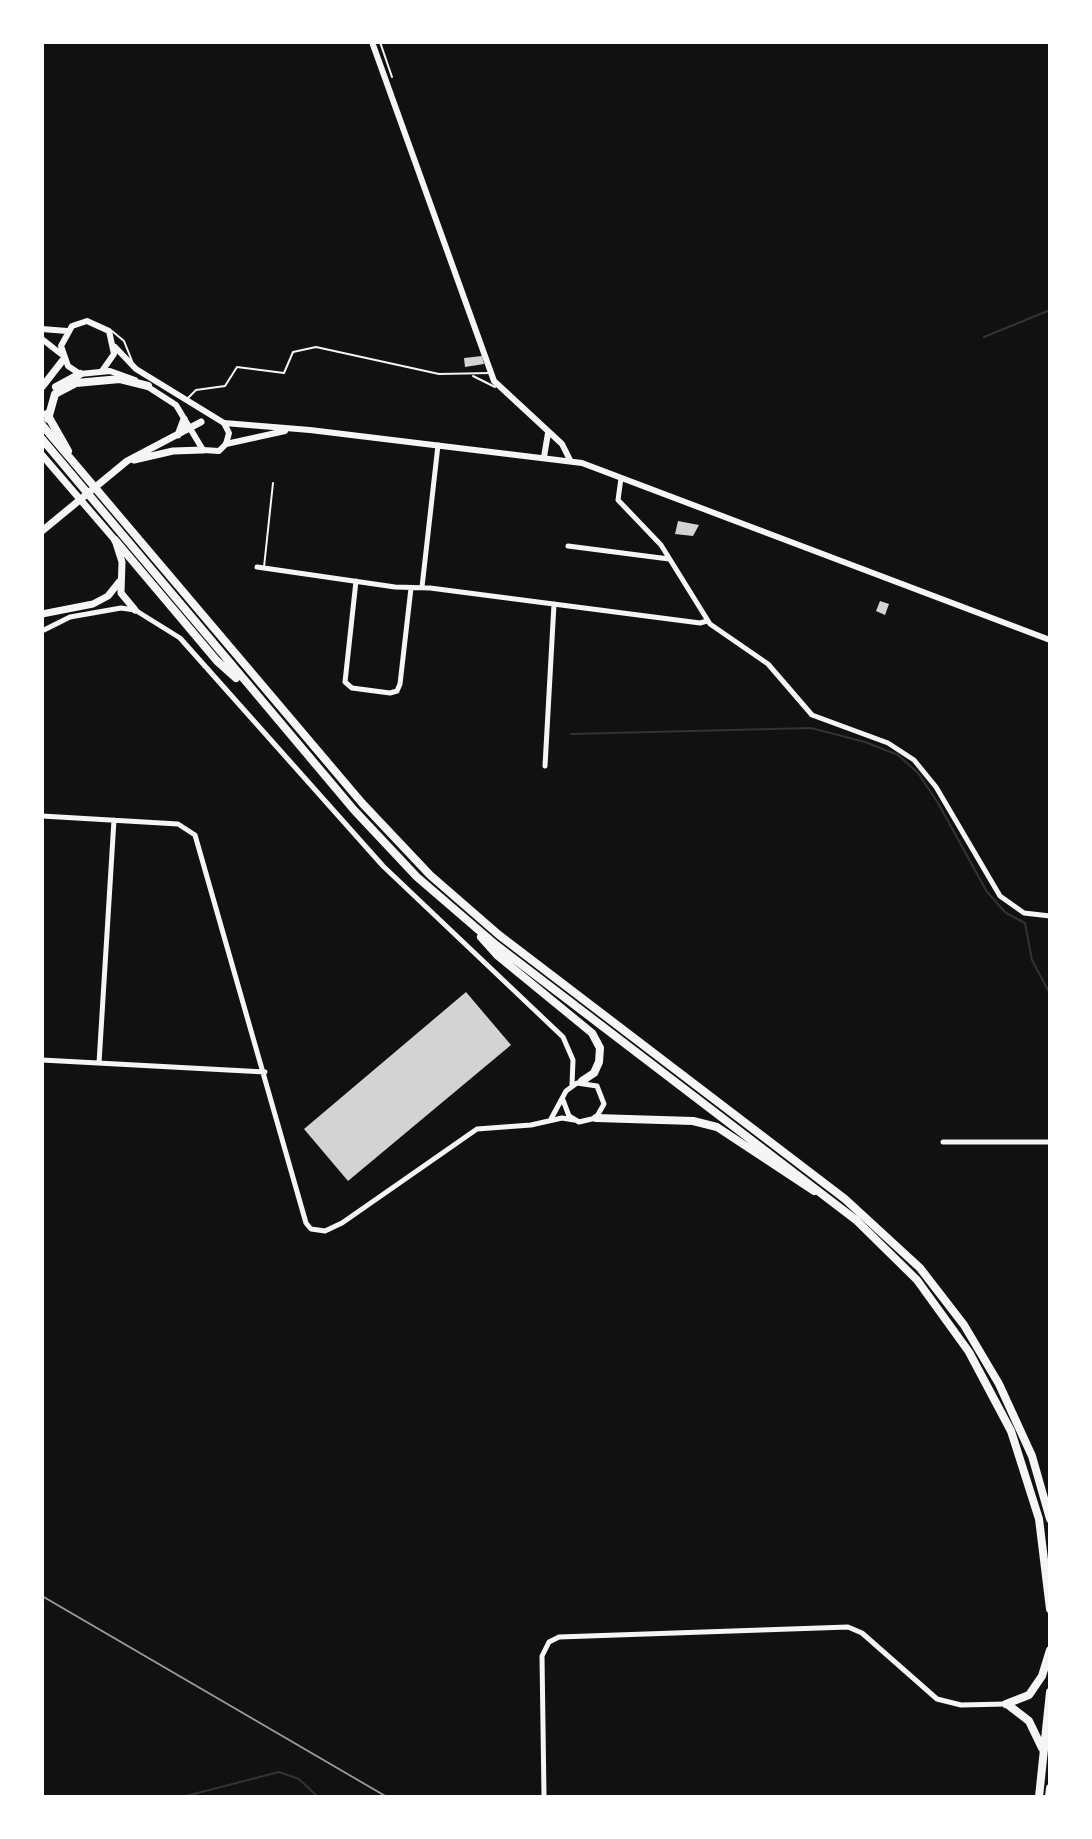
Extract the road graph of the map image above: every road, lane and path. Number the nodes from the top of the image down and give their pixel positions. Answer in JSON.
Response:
{"nodes":[{"id":1,"x":372,"y":42,"type":"edge"},
{"id":2,"x":103,"y":326,"type":"junction"},
{"id":3,"x":42,"y":329,"type":"edge"},
{"id":4,"x":67,"y":331,"type":"junction"},
{"id":5,"x":42,"y":339,"type":"edge"},
{"id":6,"x":115,"y":347,"type":"junction"},
{"id":7,"x":62,"y":357,"type":"junction"},
{"id":8,"x":136,"y":369,"type":"junction"},
{"id":9,"x":102,"y":371,"type":"junction"},
{"id":10,"x":490,"y":373,"type":"junction"},
{"id":11,"x":80,"y":374,"type":"junction"},
{"id":12,"x":468,"y":375,"type":"junction"},
{"id":13,"x":148,"y":386,"type":"junction"},
{"id":14,"x":497,"y":386,"type":"junction"},
{"id":15,"x":42,"y":387,"type":"edge"},
{"id":16,"x":186,"y":400,"type":"junction"},
{"id":17,"x":212,"y":418,"type":"junction"},
{"id":18,"x":184,"y":419,"type":"junction"},
{"id":19,"x":45,"y":422,"type":"edge"},
{"id":20,"x":201,"y":422,"type":"junction"},
{"id":21,"x":224,"y":423,"type":"junction"},
{"id":22,"x":296,"y":429,"type":"junction"},
{"id":23,"x":189,"y":430,"type":"junction"},
{"id":24,"x":546,"y":430,"type":"junction"},
{"id":25,"x":178,"y":435,"type":"junction"},
{"id":26,"x":42,"y":439,"type":"edge"},
{"id":27,"x":195,"y":440,"type":"junction"},
{"id":28,"x":226,"y":444,"type":"junction"},
{"id":29,"x":438,"y":445,"type":"junction"},
{"id":30,"x":203,"y":450,"type":"junction"},
{"id":31,"x":42,"y":455,"type":"edge"},
{"id":32,"x":544,"y":457,"type":"junction"},
{"id":33,"x":570,"y":460,"type":"junction"},
{"id":34,"x":118,"y":468,"type":"junction"},
{"id":35,"x":621,"y":478,"type":"junction"},
{"id":36,"x":273,"y":483,"type":"dead end"},
{"id":37,"x":64,"y":510,"type":"junction"},
{"id":38,"x":42,"y":518,"type":"edge"},
{"id":39,"x":42,"y":531,"type":"edge"},
{"id":40,"x":115,"y":540,"type":"junction"},
{"id":41,"x":568,"y":546,"type":"dead end"},
{"id":42,"x":670,"y":559,"type":"junction"},
{"id":43,"x":260,"y":567,"type":"joint"},
{"id":44,"x":121,"y":579,"type":"junction"},
{"id":45,"x":356,"y":581,"type":"junction"},
{"id":46,"x":422,"y":587,"type":"junction"},
{"id":47,"x":411,"y":588,"type":"junction"},
{"id":48,"x":554,"y":604,"type":"junction"},
{"id":49,"x":135,"y":610,"type":"junction"},
{"id":50,"x":42,"y":614,"type":"edge"},
{"id":51,"x":707,"y":621,"type":"junction"},
{"id":52,"x":42,"y":631,"type":"edge"},
{"id":53,"x":1050,"y":640,"type":"edge"},
{"id":54,"x":247,"y":684,"type":"junction"},
{"id":55,"x":545,"y":766,"type":"dead end"},
{"id":56,"x":42,"y":816,"type":"edge"},
{"id":57,"x":114,"y":820,"type":"junction"},
{"id":58,"x":1050,"y":916,"type":"edge"},
{"id":59,"x":473,"y":927,"type":"junction"},
{"id":60,"x":42,"y":1060,"type":"edge"},
{"id":61,"x":99,"y":1063,"type":"junction"},
{"id":62,"x":265,"y":1072,"type":"junction"},
{"id":63,"x":582,"y":1081,"type":"junction"},
{"id":64,"x":572,"y":1085,"type":"junction"},
{"id":65,"x":563,"y":1100,"type":"junction"},
{"id":66,"x":596,"y":1118,"type":"junction"},
{"id":67,"x":550,"y":1119,"type":"junction"},
{"id":68,"x":574,"y":1120,"type":"junction"},
{"id":69,"x":943,"y":1142,"type":"dead end"},
{"id":70,"x":1050,"y":1142,"type":"edge"},
{"id":71,"x":827,"y":1197,"type":"junction"},
{"id":72,"x":1050,"y":1519,"type":"edge"},
{"id":73,"x":1050,"y":1609,"type":"edge"},
{"id":74,"x":1050,"y":1650,"type":"edge"},
{"id":75,"x":1050,"y":1692,"type":"edge"},
{"id":76,"x":1006,"y":1704,"type":"junction"},
{"id":77,"x":1043,"y":1755,"type":"junction"},
{"id":78,"x":1050,"y":1788,"type":"edge"},
{"id":79,"x":544,"y":1796,"type":"edge"},
{"id":80,"x":1039,"y":1797,"type":"edge"},
{"id":81,"x":1049,"y":1797,"type":"edge"}],
"edges":[{"from":1,"to":10,"type":"street"},
{"from":2,"to":4,"type":"street"},
{"from":2,"to":6,"type":"street"},
{"from":2,"to":8,"type":"lane"},
{"from":3,"to":4,"type":"street"},
{"from":4,"to":7,"type":"street"},
{"from":5,"to":7,"type":"street"},
{"from":6,"to":8,"type":"street"},
{"from":6,"to":9,"type":"street"},
{"from":7,"to":11,"type":"street"},
{"from":7,"to":15,"type":"main road"},
{"from":8,"to":16,"type":"street"},
{"from":9,"to":11,"type":"street"},
{"from":9,"to":13,"type":"street"},
{"from":10,"to":12,"type":"lane"},
{"from":10,"to":14,"type":"street"},
{"from":11,"to":19,"type":"highway"},
{"from":12,"to":14,"type":"lane"},
{"from":12,"to":16,"type":"lane"},
{"from":13,"to":18,"type":"street"},
{"from":13,"to":19,"type":"highway"},
{"from":14,"to":24,"type":"street"},
{"from":16,"to":17,"type":"street"},
{"from":17,"to":20,"type":"street"},
{"from":17,"to":21,"type":"street"},
{"from":18,"to":23,"type":"street"},
{"from":18,"to":25,"type":"main road"},
{"from":19,"to":72,"type":"highway"},
{"from":20,"to":23,"type":"main road"},
{"from":20,"to":27,"type":"street"},
{"from":21,"to":22,"type":"street"},
{"from":21,"to":28,"type":"street"},
{"from":22,"to":28,"type":"street"},
{"from":22,"to":29,"type":"street"},
{"from":23,"to":25,"type":"main road"},
{"from":23,"to":27,"type":"street"},
{"from":24,"to":32,"type":"street"},
{"from":24,"to":33,"type":"street"},
{"from":25,"to":34,"type":"main road"},
{"from":26,"to":54,"type":"highway"},
{"from":27,"to":30,"type":"street"},
{"from":28,"to":30,"type":"street"},
{"from":29,"to":32,"type":"street"},
{"from":29,"to":46,"type":"street"},
{"from":30,"to":34,"type":"main road"},
{"from":31,"to":40,"type":"main road"},
{"from":32,"to":33,"type":"street"},
{"from":33,"to":35,"type":"street"},
{"from":34,"to":37,"type":"main road"},
{"from":35,"to":42,"type":"street"},
{"from":35,"to":53,"type":"street"},
{"from":36,"to":43,"type":"lane"},
{"from":37,"to":38,"type":"main road"},
{"from":37,"to":39,"type":"main road"},
{"from":40,"to":44,"type":"main road"},
{"from":40,"to":54,"type":"highway"},
{"from":41,"to":42,"type":"street"},
{"from":42,"to":51,"type":"street"},
{"from":43,"to":45,"type":"street"},
{"from":44,"to":49,"type":"main road"},
{"from":44,"to":50,"type":"main road"},
{"from":45,"to":47,"type":"street"},
{"from":45,"to":47,"type":"street"},
{"from":46,"to":47,"type":"street"},
{"from":46,"to":48,"type":"street"},
{"from":48,"to":51,"type":"street"},
{"from":48,"to":55,"type":"street"},
{"from":49,"to":52,"type":"street"},
{"from":49,"to":64,"type":"street"},
{"from":51,"to":58,"type":"street"},
{"from":54,"to":59,"type":"highway"},
{"from":56,"to":57,"type":"street"},
{"from":57,"to":61,"type":"street"},
{"from":57,"to":62,"type":"street"},
{"from":59,"to":63,"type":"highway"},
{"from":59,"to":71,"type":"highway"},
{"from":60,"to":61,"type":"street"},
{"from":61,"to":62,"type":"street"},
{"from":62,"to":67,"type":"street"},
{"from":63,"to":64,"type":"street"},
{"from":63,"to":66,"type":"street"},
{"from":64,"to":65,"type":"street"},
{"from":65,"to":67,"type":"street"},
{"from":65,"to":68,"type":"street"},
{"from":66,"to":68,"type":"street"},
{"from":66,"to":71,"type":"highway"},
{"from":67,"to":68,"type":"street"},
{"from":69,"to":70,"type":"street"},
{"from":71,"to":73,"type":"highway"},
{"from":74,"to":76,"type":"highway"},
{"from":75,"to":77,"type":"highway"},
{"from":76,"to":77,"type":"highway"},
{"from":76,"to":79,"type":"street"},
{"from":77,"to":80,"type":"highway"},
{"from":78,"to":81,"type":"highway"}]}
